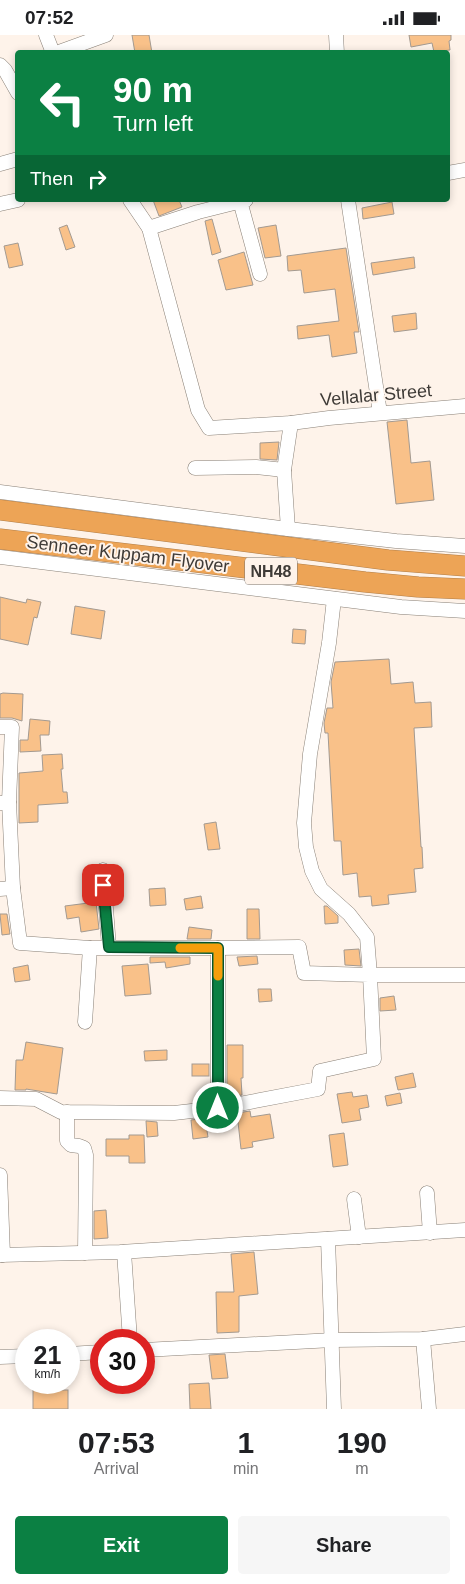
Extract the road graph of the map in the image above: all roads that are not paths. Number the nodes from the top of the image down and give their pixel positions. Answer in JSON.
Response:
{"nodes":[{"id":1,"x":46,"y":35,"type":"edge"},
{"id":2,"x":106,"y":35,"type":"edge"},
{"id":3,"x":336,"y":35,"type":"edge"},
{"id":4,"x":53,"y":50,"type":"edge"},
{"id":5,"x":63,"y":50,"type":"edge"},
{"id":6,"x":337,"y":50,"type":"edge"},
{"id":7,"x":7,"y":67,"type":"edge"},
{"id":8,"x":15,"y":86,"type":"edge"},
{"id":9,"x":15,"y":160,"type":"edge"},
{"id":10,"x":0,"y":164,"type":"edge"},
{"id":11,"x":465,"y":170,"type":"edge"},
{"id":12,"x":450,"y":173,"type":"edge"},
{"id":13,"x":15,"y":201,"type":"edge"},
{"id":14,"x":131,"y":202,"type":"edge"},
{"id":15,"x":234,"y":202,"type":"edge"},
{"id":16,"x":243,"y":202,"type":"edge"},
{"id":17,"x":348,"y":202,"type":"edge"},
{"id":18,"x":0,"y":204,"type":"edge"},
{"id":19,"x":196,"y":206,"type":"edge"},
{"id":20,"x":149,"y":228,"type":"junction"},
{"id":21,"x":260,"y":274,"type":"dead end"},
{"id":22,"x":465,"y":406,"type":"edge"},
{"id":23,"x":380,"y":413,"type":"junction"},
{"id":24,"x":291,"y":423,"type":"junction"},
{"id":25,"x":195,"y":468,"type":"dead end"},
{"id":26,"x":284,"y":470,"type":"junction"},
{"id":27,"x":0,"y":492,"type":"edge"},
{"id":28,"x":0,"y":510,"type":"edge"},
{"id":29,"x":288,"y":529,"type":"junction"},
{"id":30,"x":0,"y":539,"type":"edge"},
{"id":31,"x":465,"y":546,"type":"edge"},
{"id":32,"x":0,"y":557,"type":"edge"},
{"id":33,"x":465,"y":565,"type":"edge"},
{"id":34,"x":465,"y":589,"type":"edge"},
{"id":35,"x":334,"y":599,"type":"junction"},
{"id":36,"x":465,"y":611,"type":"edge"},
{"id":37,"x":0,"y":727,"type":"edge"},
{"id":38,"x":5,"y":803,"type":"edge"},
{"id":39,"x":103,"y":870,"type":"dead end"},
{"id":40,"x":7,"y":888,"type":"edge"},
{"id":41,"x":109,"y":947,"type":"junction"},
{"id":42,"x":90,"y":948,"type":"junction"},
{"id":43,"x":218,"y":948,"type":"junction"},
{"id":44,"x":370,"y":975,"type":"junction"},
{"id":45,"x":465,"y":975,"type":"edge"},
{"id":46,"x":85,"y":1022,"type":"dead end"},
{"id":47,"x":0,"y":1098,"type":"edge"},
{"id":48,"x":218,"y":1108,"type":"junction"},
{"id":49,"x":67,"y":1112,"type":"junction"},
{"id":50,"x":0,"y":1175,"type":"edge"},
{"id":51,"x":427,"y":1193,"type":"dead end"},
{"id":52,"x":354,"y":1199,"type":"dead end"},
{"id":53,"x":465,"y":1230,"type":"edge"},
{"id":54,"x":430,"y":1233,"type":"junction"},
{"id":55,"x":359,"y":1237,"type":"junction"},
{"id":56,"x":328,"y":1239,"type":"junction"},
{"id":57,"x":124,"y":1251,"type":"junction"},
{"id":58,"x":85,"y":1253,"type":"junction"},
{"id":59,"x":2,"y":1255,"type":"edge"},
{"id":60,"x":129,"y":1329,"type":"edge"},
{"id":61,"x":465,"y":1335,"type":"edge"},
{"id":62,"x":423,"y":1339,"type":"junction"},
{"id":63,"x":333,"y":1340,"type":"junction"},
{"id":64,"x":155,"y":1349,"type":"edge"},
{"id":65,"x":15,"y":1356,"type":"edge"},
{"id":66,"x":0,"y":1357,"type":"edge"},
{"id":67,"x":334,"y":1409,"type":"edge"},
{"id":68,"x":429,"y":1409,"type":"edge"}],
"edges":[{"from":1,"to":4,"type":"street"},
{"from":2,"to":5,"type":"street"},
{"from":3,"to":6,"type":"street"},
{"from":7,"to":8,"type":"street"},
{"from":9,"to":10,"type":"street"},
{"from":11,"to":12,"type":"street"},
{"from":13,"to":18,"type":"street"},
{"from":14,"to":20,"type":"street"},
{"from":15,"to":19,"type":"street"},
{"from":16,"to":21,"type":"street"},
{"from":17,"to":23,"type":"street"},
{"from":19,"to":20,"type":"street"},
{"from":20,"to":24,"type":"street","name":"Vellalar Street"},
{"from":22,"to":23,"type":"street","name":"Vellalar Street"},
{"from":23,"to":24,"type":"street","name":"Vellalar Street"},
{"from":24,"to":26,"type":"street"},
{"from":25,"to":26,"type":"street"},
{"from":26,"to":29,"type":"street"},
{"from":27,"to":29,"type":"street"},
{"from":28,"to":33,"type":"highway","name":"Senneer Kuppam Flyover","number":"NH48"},
{"from":29,"to":31,"type":"street"},
{"from":30,"to":34,"type":"highway","name":"Senneer Kuppam Flyover","number":"NH48"},
{"from":32,"to":35,"type":"street"},
{"from":35,"to":36,"type":"street"},
{"from":35,"to":44,"type":"street"},
{"from":37,"to":38,"type":"street"},
{"from":38,"to":40,"type":"street"},
{"from":39,"to":41,"type":"street"},
{"from":40,"to":42,"type":"street"},
{"from":41,"to":42,"type":"street"},
{"from":41,"to":43,"type":"street"},
{"from":42,"to":46,"type":"street"},
{"from":43,"to":44,"type":"street"},
{"from":43,"to":48,"type":"street"},
{"from":44,"to":45,"type":"street"},
{"from":44,"to":48,"type":"street"},
{"from":47,"to":49,"type":"street"},
{"from":48,"to":49,"type":"street"},
{"from":49,"to":58,"type":"street"},
{"from":50,"to":59,"type":"street"},
{"from":51,"to":54,"type":"street"},
{"from":52,"to":55,"type":"street"},
{"from":53,"to":54,"type":"street"},
{"from":54,"to":55,"type":"street"},
{"from":55,"to":56,"type":"street"},
{"from":56,"to":57,"type":"street"},
{"from":56,"to":63,"type":"street"},
{"from":57,"to":58,"type":"street"},
{"from":57,"to":60,"type":"street"},
{"from":58,"to":59,"type":"street"},
{"from":61,"to":62,"type":"street"},
{"from":62,"to":63,"type":"street"},
{"from":62,"to":68,"type":"street"},
{"from":63,"to":64,"type":"street"},
{"from":63,"to":67,"type":"street"},
{"from":65,"to":66,"type":"street"}]}
